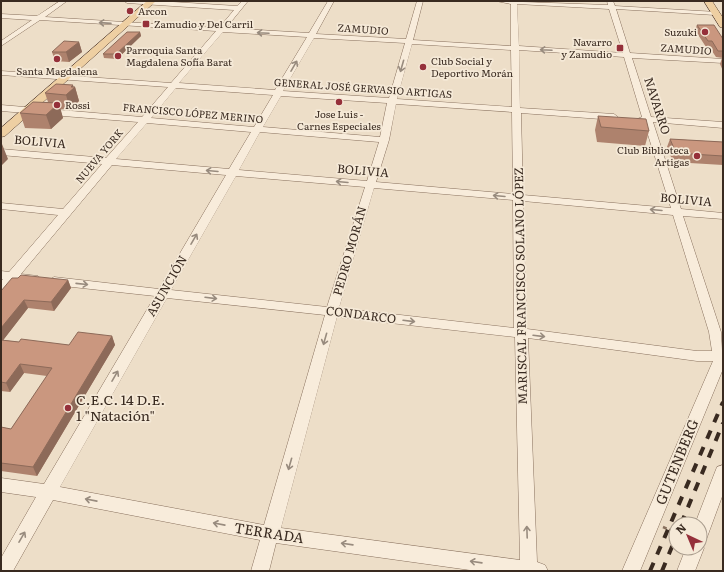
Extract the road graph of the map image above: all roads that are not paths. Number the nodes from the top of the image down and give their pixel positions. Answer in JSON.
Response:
{"nodes":[{"id":1,"x":64,"y":1,"type":"edge"},
{"id":2,"x":128,"y":1,"type":"edge"},
{"id":3,"x":331,"y":1,"type":"edge"},
{"id":4,"x":420,"y":1,"type":"edge"},
{"id":5,"x":499,"y":1,"type":"edge"},
{"id":6,"x":514,"y":1,"type":"edge"},
{"id":7,"x":708,"y":1,"type":"edge"},
{"id":8,"x":151,"y":2,"type":"edge"},
{"id":9,"x":242,"y":4,"type":"edge"},
{"id":10,"x":611,"y":4,"type":"edge"},
{"id":11,"x":715,"y":13,"type":"junction"},
{"id":12,"x":1,"y":16,"type":"edge"},
{"id":13,"x":38,"y":19,"type":"junction"},
{"id":14,"x":126,"y":24,"type":"junction"},
{"id":15,"x":723,"y":25,"type":"edge"},
{"id":16,"x":220,"y":30,"type":"junction"},
{"id":17,"x":312,"y":35,"type":"junction"},
{"id":18,"x":409,"y":42,"type":"junction"},
{"id":19,"x":1,"y":44,"type":"edge"},
{"id":20,"x":515,"y":48,"type":"junction"},
{"id":21,"x":627,"y":55,"type":"junction"},
{"id":22,"x":723,"y":61,"type":"edge"},
{"id":23,"x":1,"y":73,"type":"edge"},
{"id":24,"x":66,"y":77,"type":"junction"},
{"id":25,"x":173,"y":85,"type":"junction"},
{"id":26,"x":279,"y":93,"type":"junction"},
{"id":27,"x":392,"y":101,"type":"junction"},
{"id":28,"x":1,"y":108,"type":"edge"},
{"id":29,"x":517,"y":109,"type":"junction"},
{"id":30,"x":28,"y":110,"type":"junction"},
{"id":31,"x":648,"y":119,"type":"junction"},
{"id":32,"x":143,"y":120,"type":"junction"},
{"id":33,"x":723,"y":125,"type":"edge"},
{"id":34,"x":257,"y":130,"type":"junction"},
{"id":35,"x":1,"y":134,"type":"edge"},
{"id":36,"x":384,"y":140,"type":"junction"},
{"id":37,"x":1,"y":152,"type":"edge"},
{"id":38,"x":110,"y":161,"type":"junction"},
{"id":39,"x":233,"y":172,"type":"junction"},
{"id":40,"x":370,"y":185,"type":"junction"},
{"id":41,"x":519,"y":197,"type":"junction"},
{"id":42,"x":1,"y":206,"type":"edge"},
{"id":43,"x":677,"y":212,"type":"junction"},
{"id":44,"x":67,"y":213,"type":"junction"},
{"id":45,"x":723,"y":216,"type":"edge"},
{"id":46,"x":7,"y":276,"type":"edge"},
{"id":47,"x":1,"y":289,"type":"edge"},
{"id":48,"x":163,"y":292,"type":"junction"},
{"id":49,"x":332,"y":312,"type":"junction"},
{"id":50,"x":521,"y":333,"type":"junction"},
{"id":51,"x":722,"y":355,"type":"edge"},
{"id":52,"x":723,"y":472,"type":"edge"},
{"id":53,"x":1,"y":485,"type":"edge"},
{"id":54,"x":48,"y":492,"type":"junction"},
{"id":55,"x":707,"y":516,"type":"edge"},
{"id":56,"x":270,"y":534,"type":"junction"},
{"id":57,"x":692,"y":556,"type":"edge"},
{"id":58,"x":532,"y":570,"type":"edge"},
{"id":59,"x":3,"y":571,"type":"edge"},
{"id":60,"x":260,"y":571,"type":"edge"},
{"id":61,"x":631,"y":571,"type":"edge"},
{"id":62,"x":686,"y":571,"type":"edge"}],
"edges":[{"from":1,"to":13,"type":"street"},
{"from":2,"to":8,"type":"street"},
{"from":3,"to":17,"type":"street","name":"ASUNCIÓN"},
{"from":4,"to":18,"type":"street","name":"PEDRO MORÁN"},
{"from":5,"to":6,"type":"street"},
{"from":6,"to":10,"type":"street"},
{"from":6,"to":20,"type":"street","name":"MARISCAL FRANCISCO SOLANO LÓPEZ"},
{"from":7,"to":11,"type":"main road"},
{"from":8,"to":9,"type":"street"},
{"from":8,"to":14,"type":"main road"},
{"from":9,"to":16,"type":"street","name":"NUEVA YORK"},
{"from":10,"to":11,"type":"street"},
{"from":10,"to":21,"type":"street","name":"NAVARRO"},
{"from":11,"to":15,"type":"main road"},
{"from":12,"to":13,"type":"street","name":"ZAMUDIO"},
{"from":14,"to":13,"type":"street","name":"ZAMUDIO","one_way":true},
{"from":13,"to":19,"type":"street"},
{"from":14,"to":16,"type":"street","name":"ZAMUDIO"},
{"from":14,"to":24,"type":"main road"},
{"from":17,"to":16,"type":"street","name":"ZAMUDIO","one_way":true},
{"from":16,"to":25,"type":"street","name":"NUEVA YORK"},
{"from":17,"to":18,"type":"street","name":"ZAMUDIO"},
{"from":26,"to":17,"type":"street","name":"ASUNCIÓN","one_way":true},
{"from":18,"to":20,"type":"street","name":"ZAMUDIO"},
{"from":18,"to":27,"type":"street","name":"PEDRO MORÁN","one_way":true},
{"from":21,"to":20,"type":"street","name":"ZAMUDIO","one_way":true},
{"from":20,"to":29,"type":"street","name":"MARISCAL FRANCISCO SOLANO LÓPEZ"},
{"from":21,"to":22,"type":"street","name":"ZAMUDIO"},
{"from":21,"to":31,"type":"street","name":"NAVARRO"},
{"from":23,"to":24,"type":"street","name":"GENERAL JOSÉ GERVASIO ARTIGAS"},
{"from":24,"to":25,"type":"street","name":"GENERAL JOSÉ GERVASIO ARTIGAS"},
{"from":24,"to":30,"type":"main road"},
{"from":25,"to":26,"type":"street","name":"GENERAL JOSÉ GERVASIO ARTIGAS"},
{"from":25,"to":32,"type":"street","name":"NUEVA YORK"},
{"from":26,"to":27,"type":"street","name":"GENERAL JOSÉ GERVASIO ARTIGAS"},
{"from":26,"to":34,"type":"street","name":"ASUNCIÓN"},
{"from":27,"to":29,"type":"street","name":"GENERAL JOSÉ GERVASIO ARTIGAS"},
{"from":27,"to":36,"type":"street","name":"PEDRO MORÁN"},
{"from":28,"to":30,"type":"street","name":"FRANCISCO LÓPEZ MERINO"},
{"from":29,"to":31,"type":"street","name":"GENERAL JOSÉ GERVASIO ARTIGAS"},
{"from":29,"to":41,"type":"street","name":"MARISCAL FRANCISCO SOLANO LÓPEZ"},
{"from":30,"to":32,"type":"street","name":"FRANCISCO LÓPEZ MERINO"},
{"from":30,"to":35,"type":"main road"},
{"from":31,"to":33,"type":"street","name":"GENERAL JOSÉ GERVASIO ARTIGAS"},
{"from":31,"to":43,"type":"street","name":"NAVARRO"},
{"from":32,"to":34,"type":"street","name":"FRANCISCO LÓPEZ MERINO"},
{"from":32,"to":38,"type":"street","name":"NUEVA YORK"},
{"from":34,"to":36,"type":"street","name":"FRANCISCO LÓPEZ MERINO"},
{"from":34,"to":39,"type":"street","name":"ASUNCIÓN"},
{"from":36,"to":40,"type":"street","name":"PEDRO MORÁN"},
{"from":37,"to":38,"type":"street","name":"BOLIVIA"},
{"from":39,"to":38,"type":"street","name":"BOLIVIA","one_way":true},
{"from":38,"to":44,"type":"street","name":"NUEVA YORK"},
{"from":40,"to":39,"type":"street","name":"BOLIVIA","one_way":true},
{"from":48,"to":39,"type":"street","name":"ASUNCIÓN","one_way":true},
{"from":41,"to":40,"type":"street","name":"BOLIVIA","one_way":true},
{"from":40,"to":49,"type":"street","name":"PEDRO MORÁN"},
{"from":43,"to":41,"type":"street","name":"BOLIVIA","one_way":true},
{"from":41,"to":50,"type":"street","name":"MARISCAL FRANCISCO SOLANO LÓPEZ"},
{"from":42,"to":44,"type":"street"},
{"from":43,"to":45,"type":"street","name":"BOLIVIA"},
{"from":43,"to":51,"type":"street","name":"NAVARRO"},
{"from":44,"to":46,"type":"street","name":"NUEVA YORK"},
{"from":46,"to":47,"type":"street","name":"NUEVA YORK"},
{"from":46,"to":48,"type":"street","name":"CONDARCO","one_way":true},
{"from":48,"to":49,"type":"street","name":"CONDARCO","one_way":true},
{"from":54,"to":48,"type":"street","name":"ASUNCIÓN","one_way":true},
{"from":49,"to":50,"type":"street","name":"CONDARCO","one_way":true},
{"from":49,"to":56,"type":"street","name":"PEDRO MORÁN","one_way":true},
{"from":50,"to":51,"type":"street","name":"CONDARCO","one_way":true},
{"from":58,"to":50,"type":"street","name":"MARISCAL FRANCISCO SOLANO LÓPEZ","one_way":true},
{"from":51,"to":61,"type":"street","name":"GUTENBERG"},
{"from":52,"to":55,"type":"street"},
{"from":53,"to":54,"type":"street","name":"TERRADA"},
{"from":56,"to":54,"type":"street","name":"TERRADA","one_way":true},
{"from":59,"to":54,"type":"street","name":"ASUNCIÓN","one_way":true},
{"from":58,"to":56,"type":"street","name":"TERRADA","one_way":true},
{"from":56,"to":60,"type":"street","name":"PEDRO MORÁN"},
{"from":57,"to":62,"type":"street"}]}
